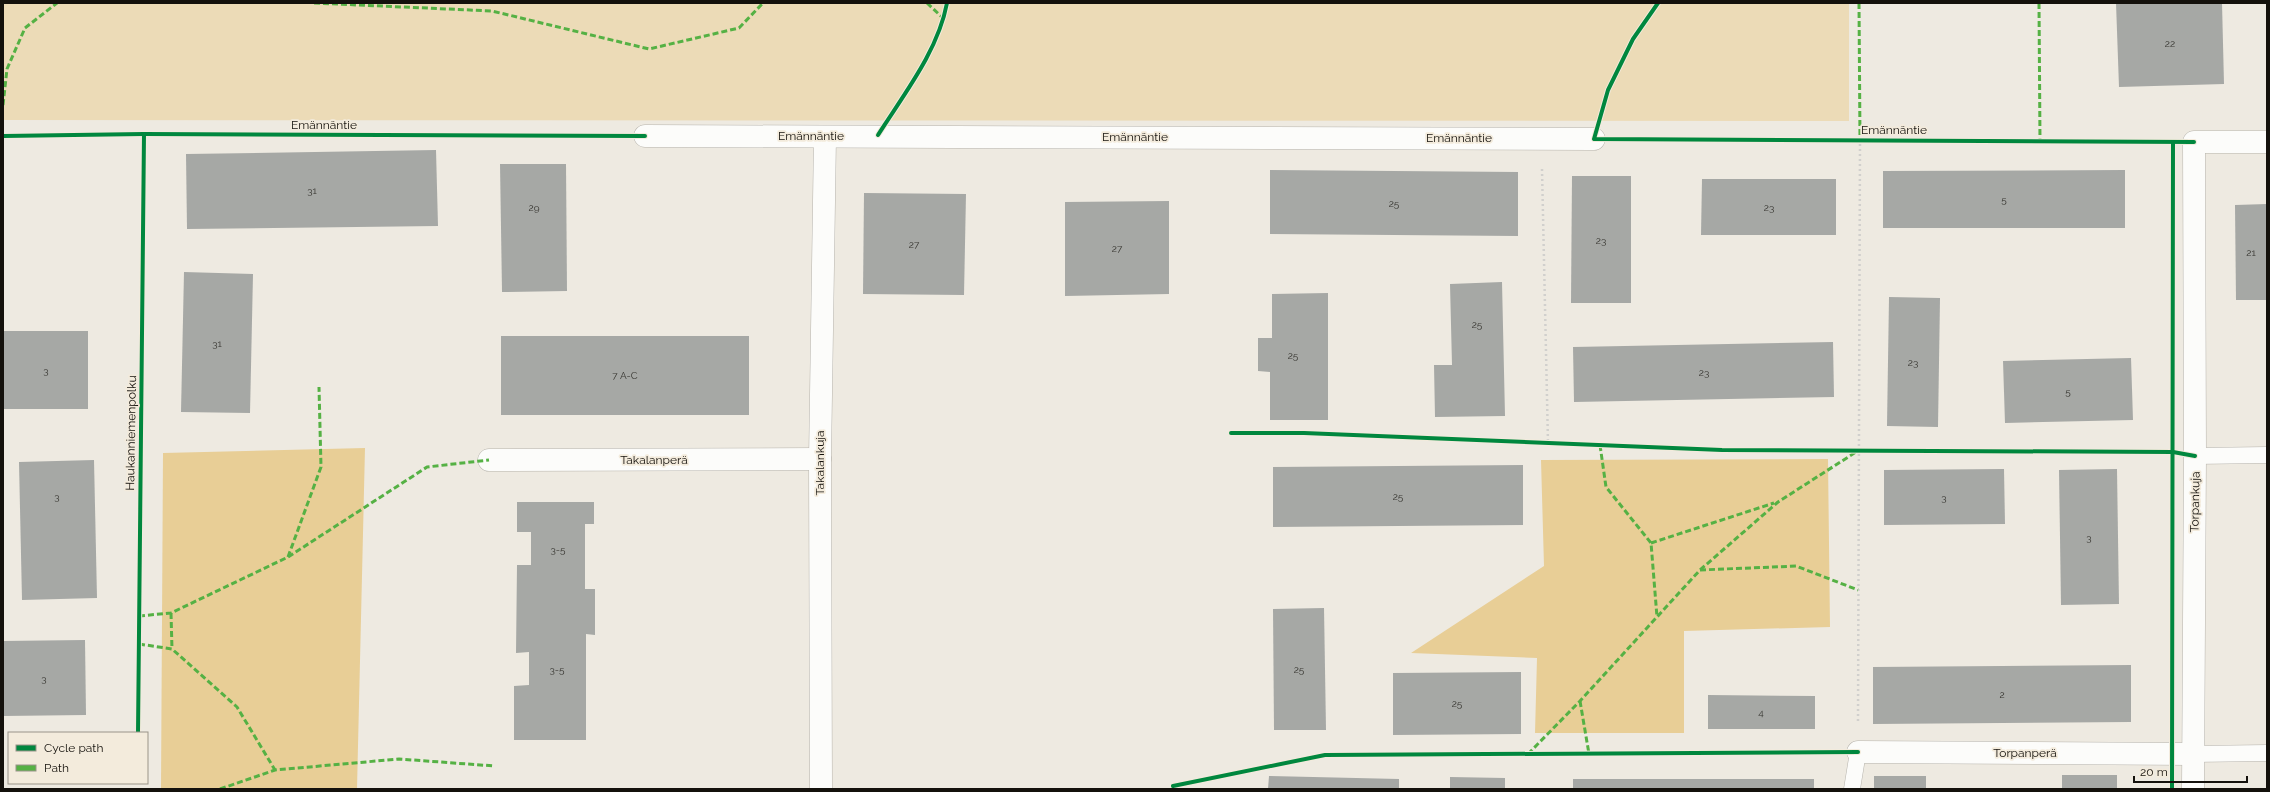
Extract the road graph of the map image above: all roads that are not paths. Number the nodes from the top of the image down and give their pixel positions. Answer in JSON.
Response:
{"nodes":[{"id":1,"x":645,"y":136,"type":"dead end"},
{"id":2,"x":825,"y":137,"type":"junction"},
{"id":3,"x":1594,"y":139,"type":"dead end"},
{"id":4,"x":2267,"y":142,"type":"edge"},
{"id":5,"x":2267,"y":455,"type":"edge"},
{"id":6,"x":2195,"y":456,"type":"junction"},
{"id":7,"x":820,"y":459,"type":"junction"},
{"id":8,"x":489,"y":460,"type":"dead end"},
{"id":9,"x":1858,"y":752,"type":"joint"},
{"id":10,"x":2267,"y":753,"type":"edge"},
{"id":11,"x":2192,"y":754,"type":"junction"},
{"id":12,"x":821,"y":789,"type":"edge"},
{"id":13,"x":1852,"y":789,"type":"edge"},
{"id":14,"x":2193,"y":789,"type":"edge"}],
"edges":[{"from":1,"to":2,"type":"street","name":"Emännäntie"},
{"from":2,"to":3,"type":"street","name":"Emännäntie"},
{"from":2,"to":7,"type":"street","name":"Takalankuja"},
{"from":4,"to":6,"type":"street","name":"Torpankuja"},
{"from":5,"to":6,"type":"lane"},
{"from":6,"to":11,"type":"street","name":"Torpankuja"},
{"from":7,"to":8,"type":"street","name":"Takalanperä"},
{"from":7,"to":12,"type":"street","name":"Takalankuja"},
{"from":9,"to":11,"type":"street","name":"Torpanperä"},
{"from":9,"to":13,"type":"lane"},
{"from":10,"to":11,"type":"lane"},
{"from":11,"to":14,"type":"street","name":"Torpankuja"}]}
